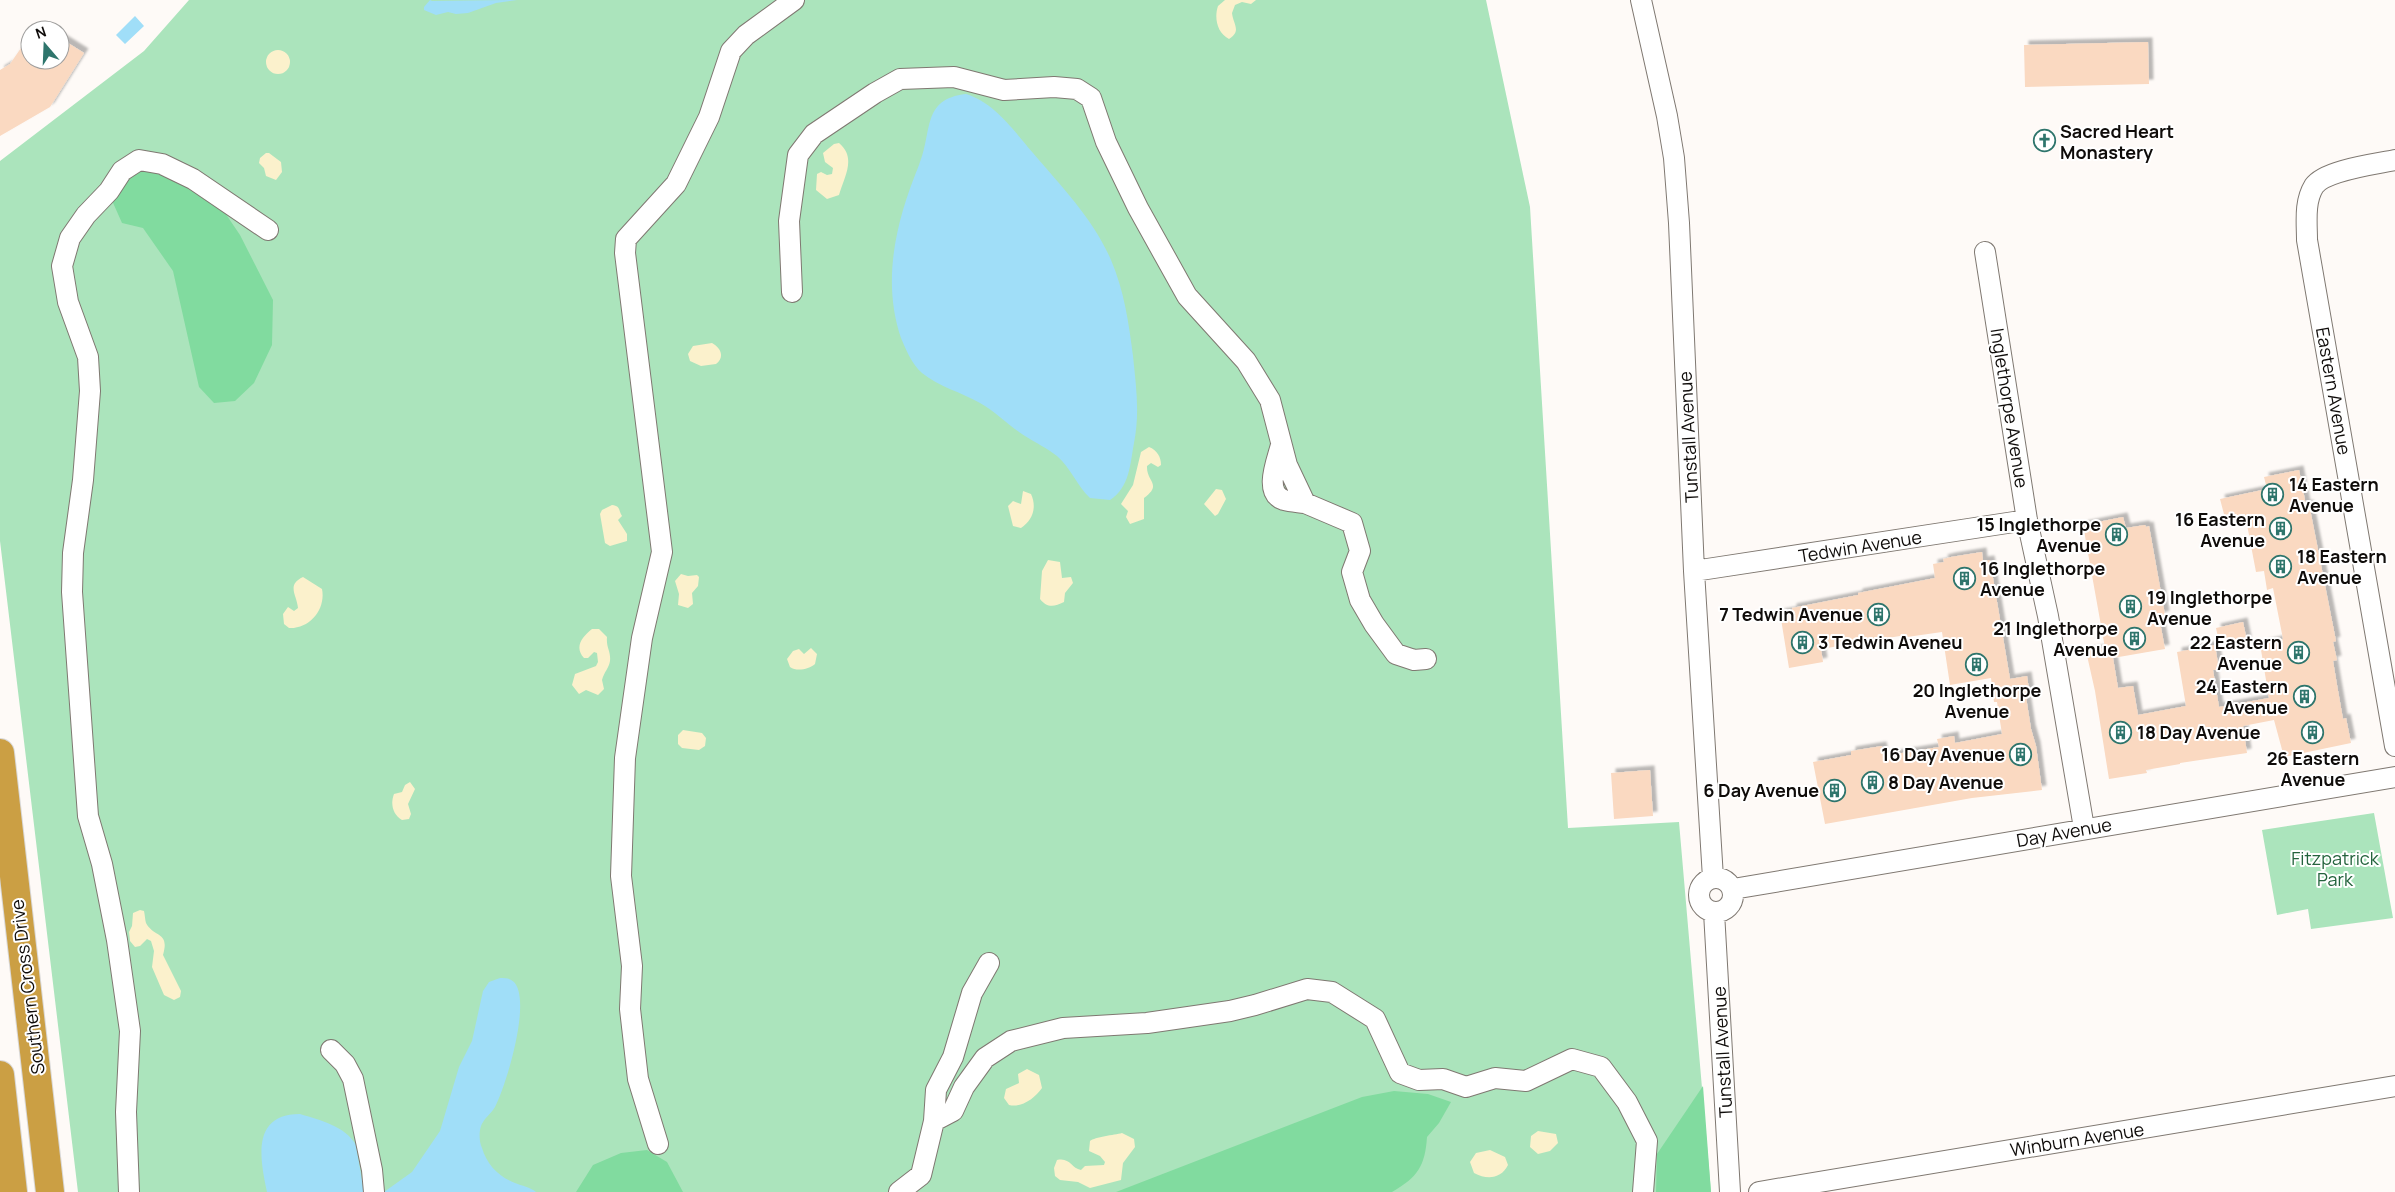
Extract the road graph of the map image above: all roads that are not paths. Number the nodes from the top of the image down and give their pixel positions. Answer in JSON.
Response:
{"nodes":[{"id":1,"x":794,"y":0,"type":"edge"},
{"id":2,"x":1641,"y":0,"type":"edge"},
{"id":3,"x":2395,"y":160,"type":"edge"},
{"id":4,"x":268,"y":230,"type":"dead end"},
{"id":5,"x":1986,"y":252,"type":"dead end"},
{"id":6,"x":792,"y":292,"type":"dead end"},
{"id":7,"x":2027,"y":520,"type":"junction"},
{"id":8,"x":1694,"y":572,"type":"junction"},
{"id":9,"x":1426,"y":659,"type":"dead end"},
{"id":10,"x":2395,"y":746,"type":"edge"},
{"id":11,"x":0,"y":753,"type":"edge"},
{"id":12,"x":2395,"y":777,"type":"edge"},
{"id":13,"x":2084,"y":828,"type":"junction"},
{"id":14,"x":1713,"y":878,"type":"junction"},
{"id":15,"x":1733,"y":889,"type":"junction"},
{"id":16,"x":1714,"y":912,"type":"junction"},
{"id":17,"x":989,"y":963,"type":"dead end"},
{"id":18,"x":331,"y":1050,"type":"dead end"},
{"id":19,"x":0,"y":1075,"type":"edge"},
{"id":20,"x":2395,"y":1086,"type":"edge"},
{"id":21,"x":934,"y":1121,"type":"junction"},
{"id":22,"x":658,"y":1144,"type":"dead end"},
{"id":23,"x":13,"y":1192,"type":"edge"},
{"id":24,"x":50,"y":1192,"type":"edge"},
{"id":25,"x":129,"y":1192,"type":"edge"},
{"id":26,"x":374,"y":1192,"type":"edge"},
{"id":27,"x":899,"y":1192,"type":"edge"},
{"id":28,"x":1643,"y":1192,"type":"edge"},
{"id":29,"x":1730,"y":1192,"type":"edge"},
{"id":30,"x":1759,"y":1192,"type":"edge"}],
"edges":[{"from":1,"to":22,"type":"street"},
{"from":2,"to":8,"type":"street","name":"Tunstall Avenue"},
{"from":3,"to":10,"type":"street","name":"Eastern Avenue"},
{"from":4,"to":25,"type":"street"},
{"from":5,"to":7,"type":"street","name":"Inglethorpe Avenue"},
{"from":6,"to":9,"type":"street"},
{"from":7,"to":8,"type":"street","name":"Tedwin Avenue"},
{"from":7,"to":13,"type":"street","name":"Inglethorpe Avenue"},
{"from":8,"to":14,"type":"street","name":"Tunstall Avenue"},
{"from":11,"to":24,"type":"highway","name":"Southern Cross Drive"},
{"from":12,"to":13,"type":"street","name":"Day Avenue"},
{"from":13,"to":15,"type":"street","name":"Day Avenue"},
{"from":14,"to":15,"type":"street"},
{"from":14,"to":16,"type":"street"},
{"from":15,"to":16,"type":"street"},
{"from":16,"to":29,"type":"street","name":"Tunstall Avenue"},
{"from":17,"to":21,"type":"street"},
{"from":18,"to":26,"type":"street"},
{"from":19,"to":23,"type":"highway"},
{"from":20,"to":30,"type":"street","name":"Winburn Avenue"},
{"from":21,"to":27,"type":"street"},
{"from":21,"to":28,"type":"street"}]}
